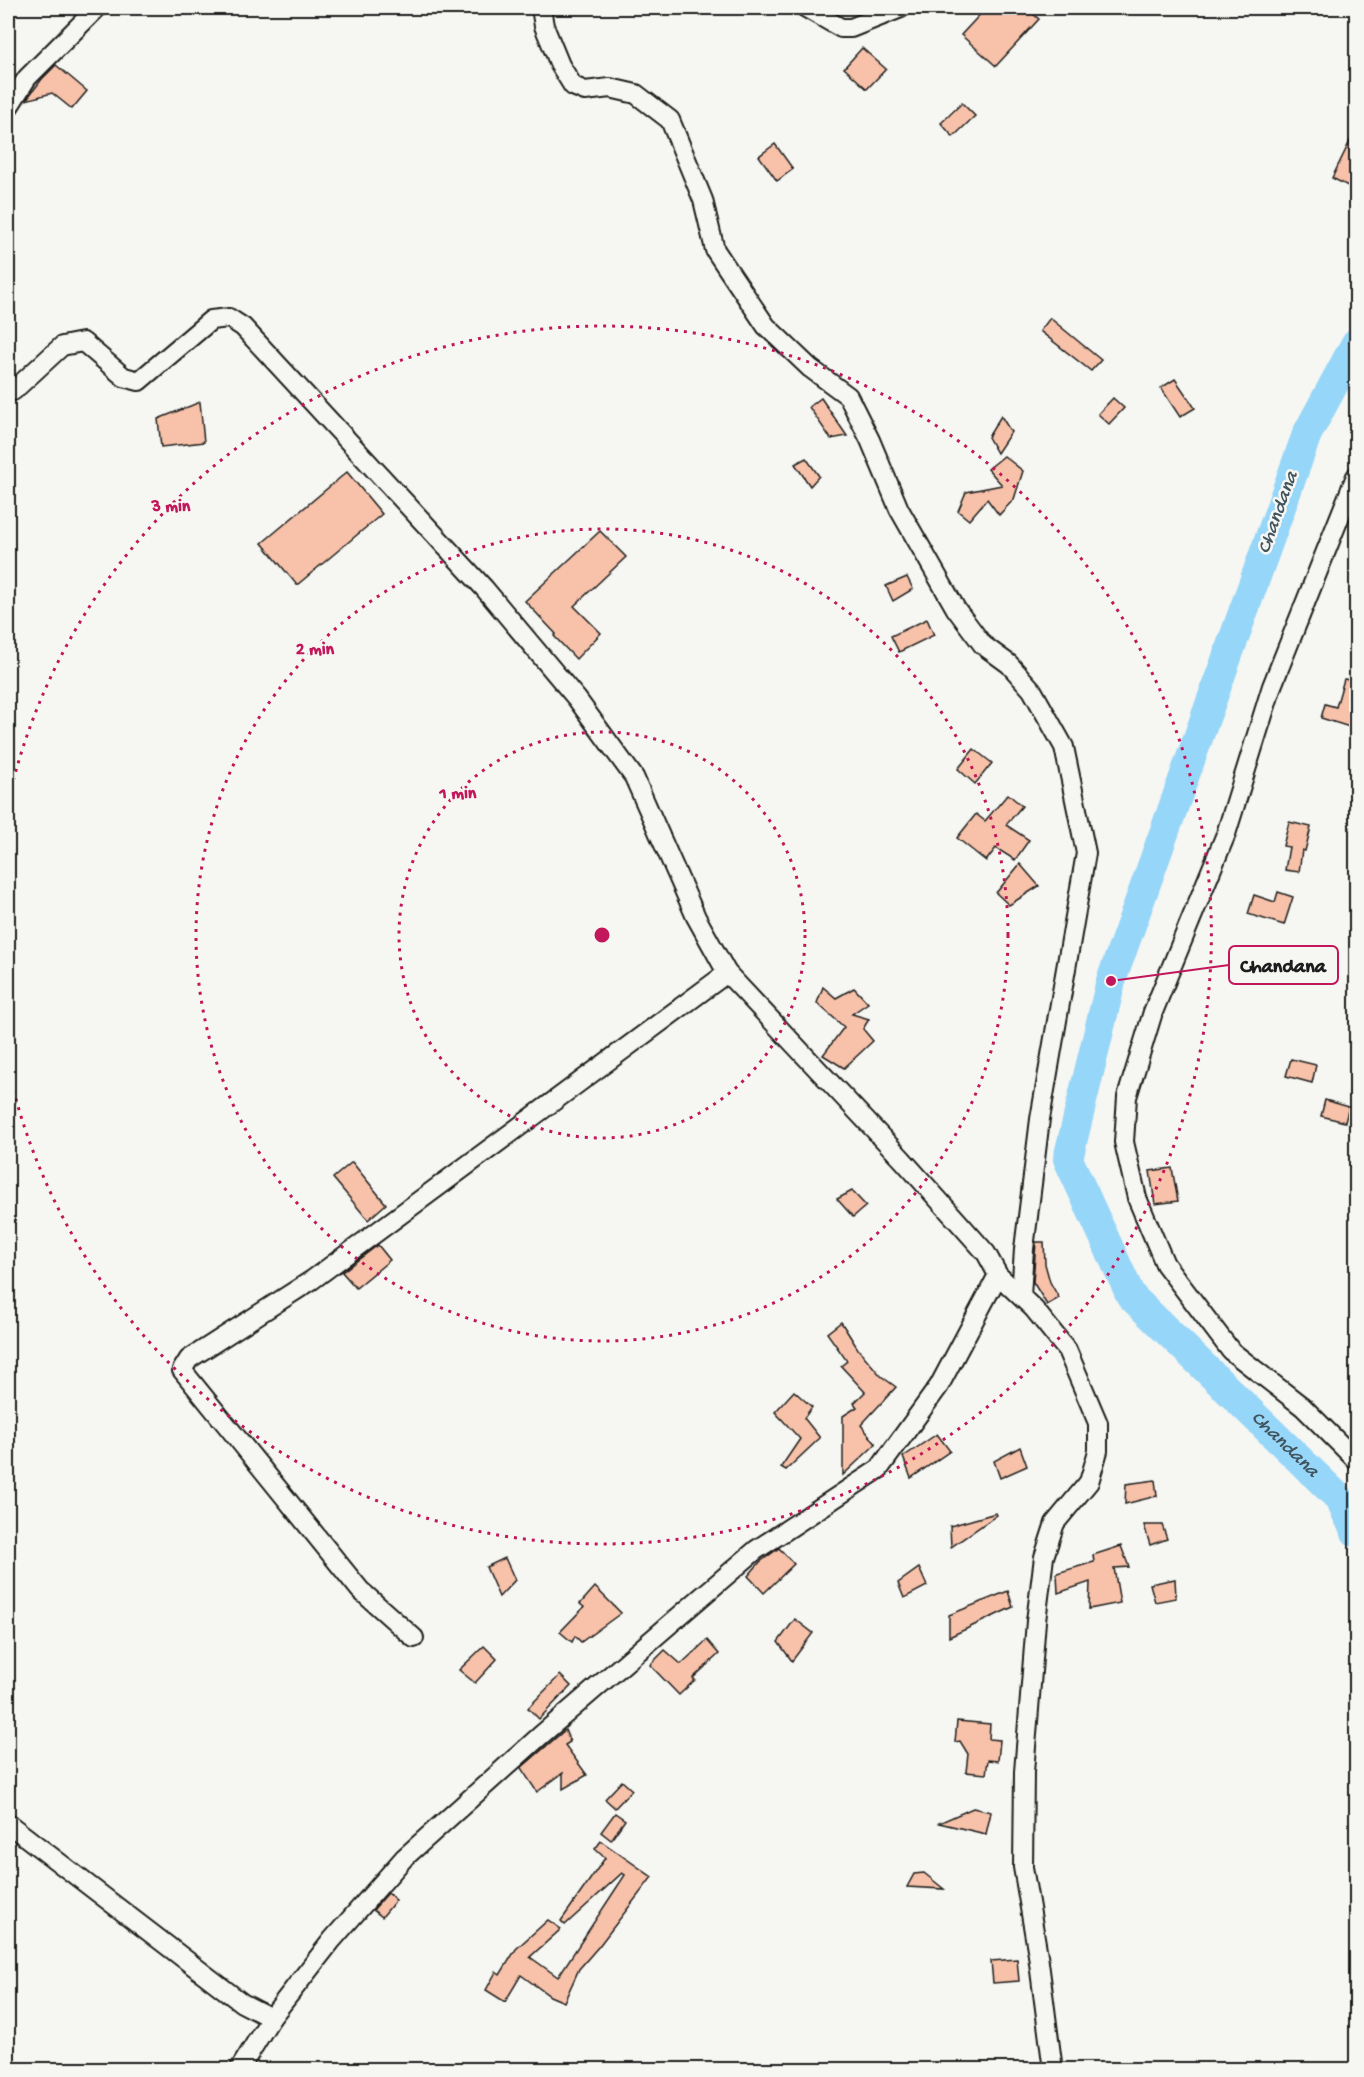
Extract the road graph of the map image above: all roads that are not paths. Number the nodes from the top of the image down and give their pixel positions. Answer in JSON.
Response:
{"nodes":[{"id":1,"x":97,"y":8,"type":"edge"},
{"id":2,"x":541,"y":8,"type":"edge"},
{"id":3,"x":806,"y":8,"type":"edge"},
{"id":4,"x":901,"y":8,"type":"edge"},
{"id":5,"x":8,"y":108,"type":"edge"},
{"id":6,"x":8,"y":391,"type":"edge"},
{"id":7,"x":1356,"y":476,"type":"edge"},
{"id":8,"x":727,"y":973,"type":"junction"},
{"id":9,"x":998,"y":1275,"type":"junction"},
{"id":10,"x":1021,"y":1296,"type":"junction"},
{"id":11,"x":1356,"y":1460,"type":"edge"},
{"id":12,"x":414,"y":1638,"type":"dead end"},
{"id":13,"x":10,"y":1825,"type":"dead end"},
{"id":14,"x":271,"y":2018,"type":"junction"},
{"id":15,"x":239,"y":2070,"type":"edge"},
{"id":16,"x":1053,"y":2070,"type":"edge"}],
"edges":[{"from":1,"to":5,"type":"street"},
{"from":2,"to":10,"type":"street"},
{"from":3,"to":4,"type":"street"},
{"from":6,"to":8,"type":"street"},
{"from":7,"to":11,"type":"street"},
{"from":8,"to":9,"type":"street"},
{"from":8,"to":12,"type":"street"},
{"from":9,"to":10,"type":"street"},
{"from":9,"to":14,"type":"street"},
{"from":10,"to":16,"type":"street"},
{"from":13,"to":14,"type":"street"},
{"from":14,"to":15,"type":"street"}]}
